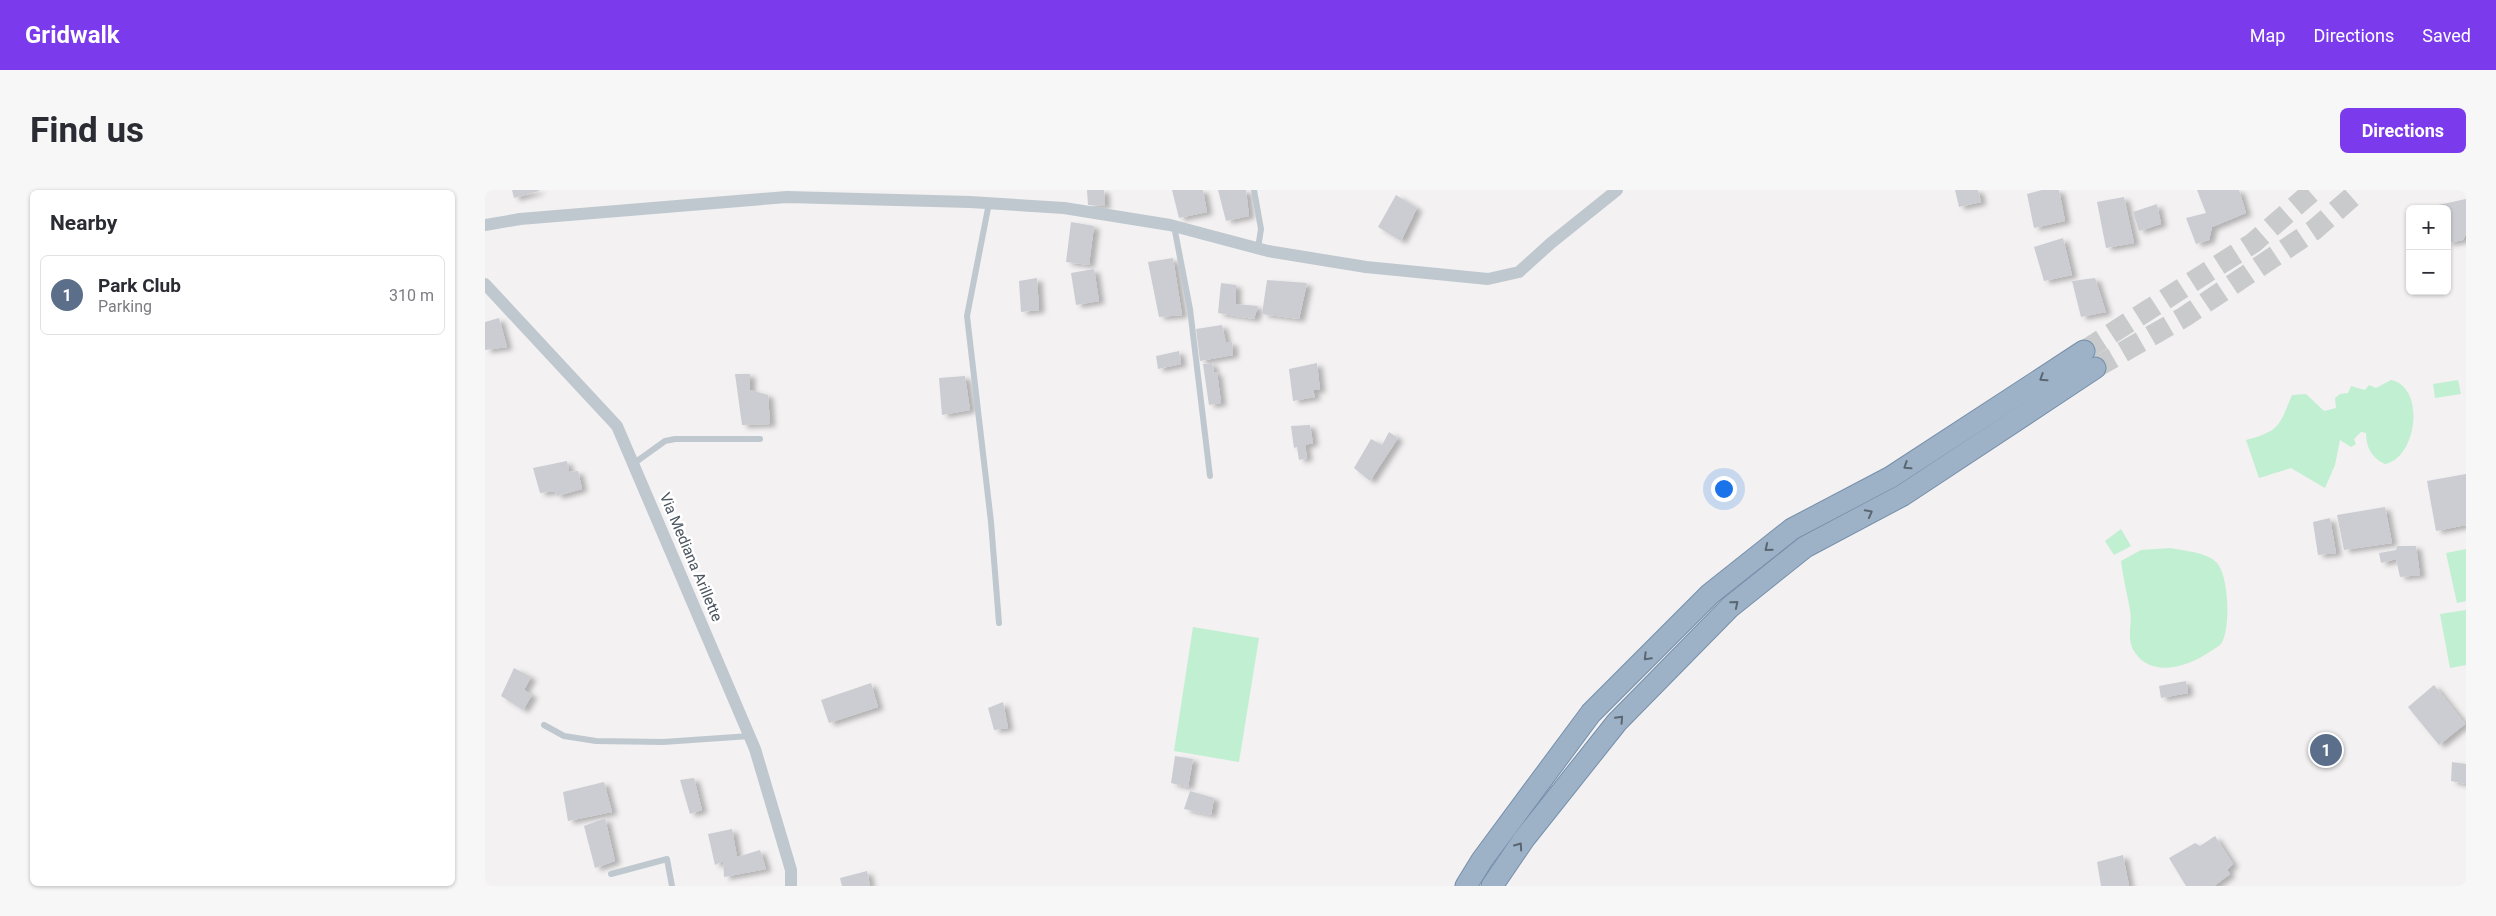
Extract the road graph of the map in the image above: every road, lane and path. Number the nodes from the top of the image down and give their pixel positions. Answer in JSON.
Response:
{"nodes":[{"id":1,"x":1254,"y":190,"type":"edge"},
{"id":2,"x":1617,"y":190,"type":"edge"},
{"id":3,"x":869,"y":194,"type":"edge"},
{"id":4,"x":989,"y":203,"type":"junction"},
{"id":5,"x":485,"y":225,"type":"edge"},
{"id":6,"x":1174,"y":226,"type":"junction"},
{"id":7,"x":1258,"y":248,"type":"junction"},
{"id":8,"x":485,"y":284,"type":"edge"},
{"id":9,"x":760,"y":439,"type":"dead end"},
{"id":10,"x":633,"y":464,"type":"junction"},
{"id":11,"x":1210,"y":476,"type":"dead end"},
{"id":12,"x":999,"y":623,"type":"dead end"},
{"id":13,"x":544,"y":724,"type":"dead end"},
{"id":14,"x":750,"y":736,"type":"junction"},
{"id":15,"x":611,"y":874,"type":"dead end"},
{"id":16,"x":672,"y":886,"type":"edge"},
{"id":17,"x":791,"y":886,"type":"edge"},
{"id":18,"x":1466,"y":886,"type":"edge"},
{"id":19,"x":1492,"y":886,"type":"edge"}],
"edges":[{"from":1,"to":7,"type":"lane"},
{"from":2,"to":7,"type":"street"},
{"from":3,"to":4,"type":"street"},
{"from":3,"to":5,"type":"street"},
{"from":4,"to":6,"type":"street"},
{"from":4,"to":12,"type":"lane"},
{"from":6,"to":7,"type":"street"},
{"from":6,"to":11,"type":"lane"},
{"from":8,"to":10,"type":"street","name":"Via Mediana Arillette"},
{"from":9,"to":10,"type":"lane"},
{"from":10,"to":14,"type":"street","name":"Via Mediana Arillette"},
{"from":13,"to":14,"type":"lane"},
{"from":14,"to":17,"type":"street","name":"Via Mediana Arillette"},
{"from":15,"to":16,"type":"lane"},
{"from":19,"to":18,"type":"highway","one_way":true}]}
